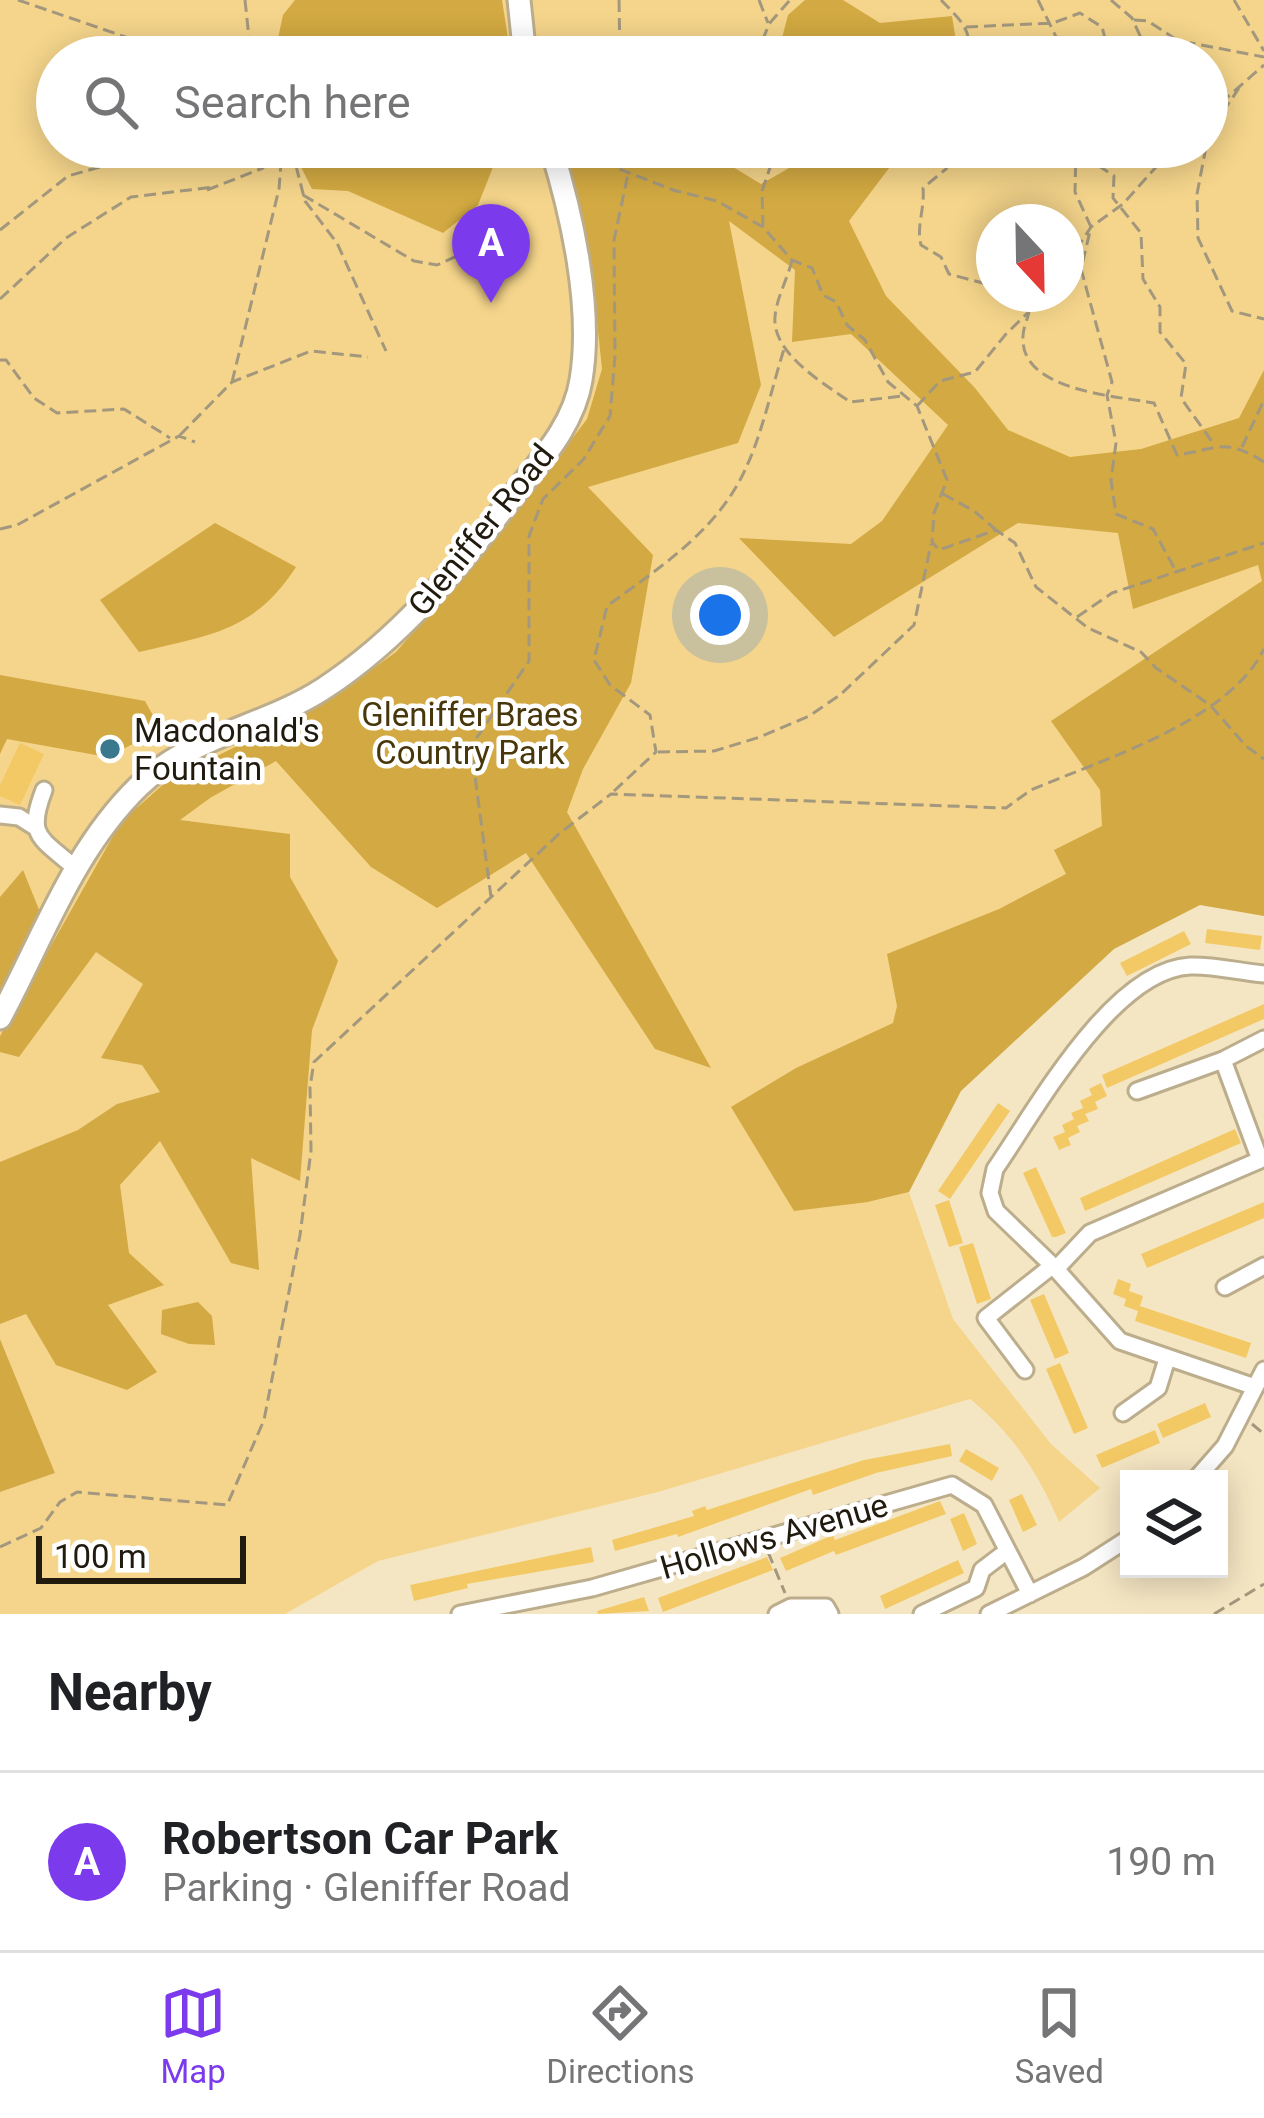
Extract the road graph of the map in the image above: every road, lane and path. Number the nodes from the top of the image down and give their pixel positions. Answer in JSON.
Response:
{"nodes":[{"id":1,"x":18,"y":0,"type":"edge"},
{"id":2,"x":245,"y":0,"type":"edge"},
{"id":3,"x":519,"y":0,"type":"edge"},
{"id":4,"x":619,"y":0,"type":"edge"},
{"id":5,"x":759,"y":0,"type":"edge"},
{"id":6,"x":790,"y":0,"type":"edge"},
{"id":7,"x":941,"y":0,"type":"edge"},
{"id":8,"x":1038,"y":0,"type":"edge"},
{"id":9,"x":1111,"y":0,"type":"edge"},
{"id":10,"x":1234,"y":0,"type":"edge"},
{"id":11,"x":1133,"y":20,"type":"junction"},
{"id":12,"x":1048,"y":22,"type":"junction"},
{"id":13,"x":769,"y":24,"type":"junction"},
{"id":14,"x":966,"y":27,"type":"junction"},
{"id":15,"x":123,"y":36,"type":"edge"},
{"id":16,"x":249,"y":36,"type":"edge"},
{"id":17,"x":523,"y":36,"type":"edge"},
{"id":18,"x":620,"y":36,"type":"edge"},
{"id":19,"x":764,"y":36,"type":"edge"},
{"id":20,"x":968,"y":36,"type":"edge"},
{"id":21,"x":1055,"y":36,"type":"edge"},
{"id":22,"x":1105,"y":36,"type":"edge"},
{"id":23,"x":1140,"y":36,"type":"edge"},
{"id":24,"x":1170,"y":36,"type":"edge"},
{"id":25,"x":1228,"y":50,"type":"edge"},
{"id":26,"x":1264,"y":54,"type":"edge"},
{"id":27,"x":1264,"y":65,"type":"edge"},
{"id":28,"x":1244,"y":82,"type":"junction"},
{"id":29,"x":1228,"y":96,"type":"edge"},
{"id":30,"x":1228,"y":105,"type":"edge"},
{"id":31,"x":96,"y":168,"type":"edge"},
{"id":32,"x":263,"y":168,"type":"edge"},
{"id":33,"x":278,"y":168,"type":"edge"},
{"id":34,"x":296,"y":168,"type":"edge"},
{"id":35,"x":546,"y":168,"type":"edge"},
{"id":36,"x":623,"y":168,"type":"edge"},
{"id":37,"x":770,"y":168,"type":"edge"},
{"id":38,"x":946,"y":168,"type":"edge"},
{"id":39,"x":1076,"y":168,"type":"edge"},
{"id":40,"x":1103,"y":168,"type":"edge"},
{"id":41,"x":1155,"y":168,"type":"edge"},
{"id":42,"x":1202,"y":168,"type":"edge"},
{"id":43,"x":629,"y":172,"type":"junction"},
{"id":44,"x":214,"y":187,"type":"junction"},
{"id":45,"x":207,"y":190,"type":"dead end"},
{"id":46,"x":303,"y":195,"type":"junction"},
{"id":47,"x":1119,"y":207,"type":"junction"},
{"id":48,"x":520,"y":227,"type":"dead end"},
{"id":49,"x":763,"y":227,"type":"junction"},
{"id":50,"x":1090,"y":227,"type":"junction"},
{"id":51,"x":0,"y":230,"type":"edge"},
{"id":52,"x":1084,"y":236,"type":"edge"},
{"id":53,"x":792,"y":260,"type":"junction"},
{"id":54,"x":976,"y":281,"type":"edge"},
{"id":55,"x":0,"y":299,"type":"edge"},
{"id":56,"x":1031,"y":312,"type":"joint"},
{"id":57,"x":1264,"y":319,"type":"edge"},
{"id":58,"x":785,"y":346,"type":"junction"},
{"id":59,"x":386,"y":351,"type":"dead end"},
{"id":60,"x":368,"y":357,"type":"dead end"},
{"id":61,"x":0,"y":360,"type":"edge"},
{"id":62,"x":232,"y":382,"type":"junction"},
{"id":63,"x":1107,"y":395,"type":"junction"},
{"id":64,"x":905,"y":396,"type":"junction"},
{"id":65,"x":1264,"y":400,"type":"edge"},
{"id":66,"x":917,"y":406,"type":"junction"},
{"id":67,"x":179,"y":436,"type":"junction"},
{"id":68,"x":171,"y":440,"type":"junction"},
{"id":69,"x":195,"y":442,"type":"dead end"},
{"id":70,"x":1214,"y":444,"type":"junction"},
{"id":71,"x":1241,"y":450,"type":"junction"},
{"id":72,"x":1264,"y":462,"type":"edge"},
{"id":73,"x":942,"y":494,"type":"junction"},
{"id":74,"x":1,"y":530,"type":"edge"},
{"id":75,"x":996,"y":530,"type":"junction"},
{"id":76,"x":932,"y":542,"type":"junction"},
{"id":77,"x":1264,"y":543,"type":"edge"},
{"id":78,"x":1177,"y":573,"type":"junction"},
{"id":79,"x":1075,"y":618,"type":"junction"},
{"id":80,"x":1264,"y":649,"type":"edge"},
{"id":81,"x":1213,"y":709,"type":"junction"},
{"id":82,"x":656,"y":752,"type":"junction"},
{"id":83,"x":1264,"y":759,"type":"edge"},
{"id":84,"x":44,"y":790,"type":"dead end"},
{"id":85,"x":611,"y":794,"type":"junction"},
{"id":86,"x":0,"y":815,"type":"edge"},
{"id":87,"x":35,"y":827,"type":"junction"},
{"id":88,"x":75,"y":868,"type":"junction"},
{"id":89,"x":491,"y":899,"type":"junction"},
{"id":90,"x":1264,"y":974,"type":"edge"},
{"id":91,"x":0,"y":1018,"type":"edge"},
{"id":92,"x":1264,"y":1039,"type":"edge"},
{"id":93,"x":1223,"y":1060,"type":"junction"},
{"id":94,"x":1137,"y":1091,"type":"dead end"},
{"id":95,"x":1262,"y":1162,"type":"edge"},
{"id":96,"x":1264,"y":1266,"type":"edge"},
{"id":97,"x":1054,"y":1267,"type":"junction"},
{"id":98,"x":1226,"y":1287,"type":"dead end"},
{"id":99,"x":1167,"y":1359,"type":"junction"},
{"id":100,"x":1025,"y":1370,"type":"dead end"},
{"id":101,"x":1264,"y":1370,"type":"edge"},
{"id":102,"x":1255,"y":1388,"type":"junction"},
{"id":103,"x":1123,"y":1413,"type":"dead end"},
{"id":104,"x":1204,"y":1470,"type":"edge"},
{"id":105,"x":763,"y":1539,"type":"junction"},
{"id":106,"x":1120,"y":1543,"type":"edge"},
{"id":107,"x":0,"y":1547,"type":"edge"},
{"id":108,"x":1007,"y":1551,"type":"junction"},
{"id":109,"x":1264,"y":1584,"type":"edge"},
{"id":110,"x":976,"y":1588,"type":"junction"},
{"id":111,"x":1030,"y":1594,"type":"junction"},
{"id":112,"x":784,"y":1611,"type":"edge"},
{"id":113,"x":460,"y":1614,"type":"edge"},
{"id":114,"x":830,"y":1614,"type":"edge"},
{"id":115,"x":922,"y":1614,"type":"edge"},
{"id":116,"x":990,"y":1614,"type":"edge"},
{"id":117,"x":1214,"y":1614,"type":"edge"}],
"edges":[{"from":1,"to":15,"type":"path"},
{"from":2,"to":16,"type":"path"},
{"from":3,"to":17,"type":"main road"},
{"from":4,"to":18,"type":"path"},
{"from":5,"to":13,"type":"path"},
{"from":6,"to":13,"type":"path"},
{"from":7,"to":14,"type":"path"},
{"from":8,"to":12,"type":"path"},
{"from":9,"to":11,"type":"path"},
{"from":10,"to":26,"type":"path"},
{"from":11,"to":23,"type":"path"},
{"from":11,"to":24,"type":"path"},
{"from":12,"to":14,"type":"path"},
{"from":12,"to":21,"type":"path"},
{"from":12,"to":22,"type":"path"},
{"from":13,"to":19,"type":"path"},
{"from":14,"to":20,"type":"path"},
{"from":25,"to":26,"type":"path"},
{"from":27,"to":28,"type":"path"},
{"from":28,"to":29,"type":"path"},
{"from":28,"to":30,"type":"path"},
{"from":31,"to":51,"type":"path"},
{"from":32,"to":44,"type":"path"},
{"from":33,"to":62,"type":"path"},
{"from":34,"to":46,"type":"path"},
{"from":35,"to":88,"type":"main road","name":"Gleniffer Road"},
{"from":36,"to":43,"type":"path"},
{"from":37,"to":49,"type":"path"},
{"from":38,"to":54,"type":"path"},
{"from":39,"to":50,"type":"path"},
{"from":40,"to":47,"type":"path"},
{"from":41,"to":47,"type":"path"},
{"from":42,"to":57,"type":"path"},
{"from":43,"to":49,"type":"path"},
{"from":43,"to":89,"type":"path"},
{"from":44,"to":45,"type":"path"},
{"from":44,"to":55,"type":"path"},
{"from":46,"to":48,"type":"path"},
{"from":46,"to":59,"type":"path"},
{"from":47,"to":50,"type":"path"},
{"from":47,"to":70,"type":"path"},
{"from":49,"to":53,"type":"path"},
{"from":50,"to":52,"type":"path"},
{"from":50,"to":63,"type":"path"},
{"from":53,"to":58,"type":"path"},
{"from":53,"to":64,"type":"path"},
{"from":56,"to":63,"type":"path"},
{"from":56,"to":66,"type":"path"},
{"from":58,"to":64,"type":"path"},
{"from":58,"to":82,"type":"path"},
{"from":60,"to":62,"type":"path"},
{"from":61,"to":68,"type":"path"},
{"from":62,"to":67,"type":"path"},
{"from":63,"to":70,"type":"path"},
{"from":63,"to":78,"type":"path"},
{"from":64,"to":66,"type":"path"},
{"from":65,"to":71,"type":"path"},
{"from":66,"to":73,"type":"path"},
{"from":67,"to":68,"type":"path"},
{"from":67,"to":69,"type":"path"},
{"from":68,"to":74,"type":"path"},
{"from":70,"to":71,"type":"path"},
{"from":71,"to":72,"type":"path"},
{"from":73,"to":75,"type":"path"},
{"from":73,"to":76,"type":"path"},
{"from":75,"to":76,"type":"path"},
{"from":75,"to":79,"type":"path"},
{"from":76,"to":82,"type":"path"},
{"from":77,"to":78,"type":"path"},
{"from":78,"to":79,"type":"path"},
{"from":79,"to":81,"type":"path"},
{"from":80,"to":81,"type":"path"},
{"from":81,"to":83,"type":"path"},
{"from":81,"to":85,"type":"path"},
{"from":82,"to":85,"type":"path"},
{"from":84,"to":87,"type":"street"},
{"from":85,"to":89,"type":"path"},
{"from":86,"to":87,"type":"street"},
{"from":87,"to":88,"type":"street"},
{"from":88,"to":91,"type":"main road","name":"Gleniffer Road"},
{"from":89,"to":107,"type":"path"},
{"from":90,"to":97,"type":"street"},
{"from":92,"to":93,"type":"street"},
{"from":93,"to":94,"type":"street"},
{"from":93,"to":95,"type":"street"},
{"from":95,"to":97,"type":"street"},
{"from":96,"to":98,"type":"street"},
{"from":97,"to":99,"type":"street"},
{"from":97,"to":100,"type":"street"},
{"from":99,"to":102,"type":"street"},
{"from":99,"to":103,"type":"street"},
{"from":101,"to":102,"type":"street"},
{"from":102,"to":104,"type":"street"},
{"from":105,"to":108,"type":"street","name":"Hollows Avenue"},
{"from":105,"to":112,"type":"path"},
{"from":105,"to":113,"type":"street","name":"Hollows Avenue"},
{"from":106,"to":111,"type":"street"},
{"from":108,"to":110,"type":"street"},
{"from":108,"to":111,"type":"street","name":"Hollows Avenue"},
{"from":109,"to":117,"type":"path"},
{"from":110,"to":115,"type":"street"},
{"from":110,"to":116,"type":"street"},
{"from":111,"to":116,"type":"street"},
{"from":112,"to":114,"type":"street"}]}
